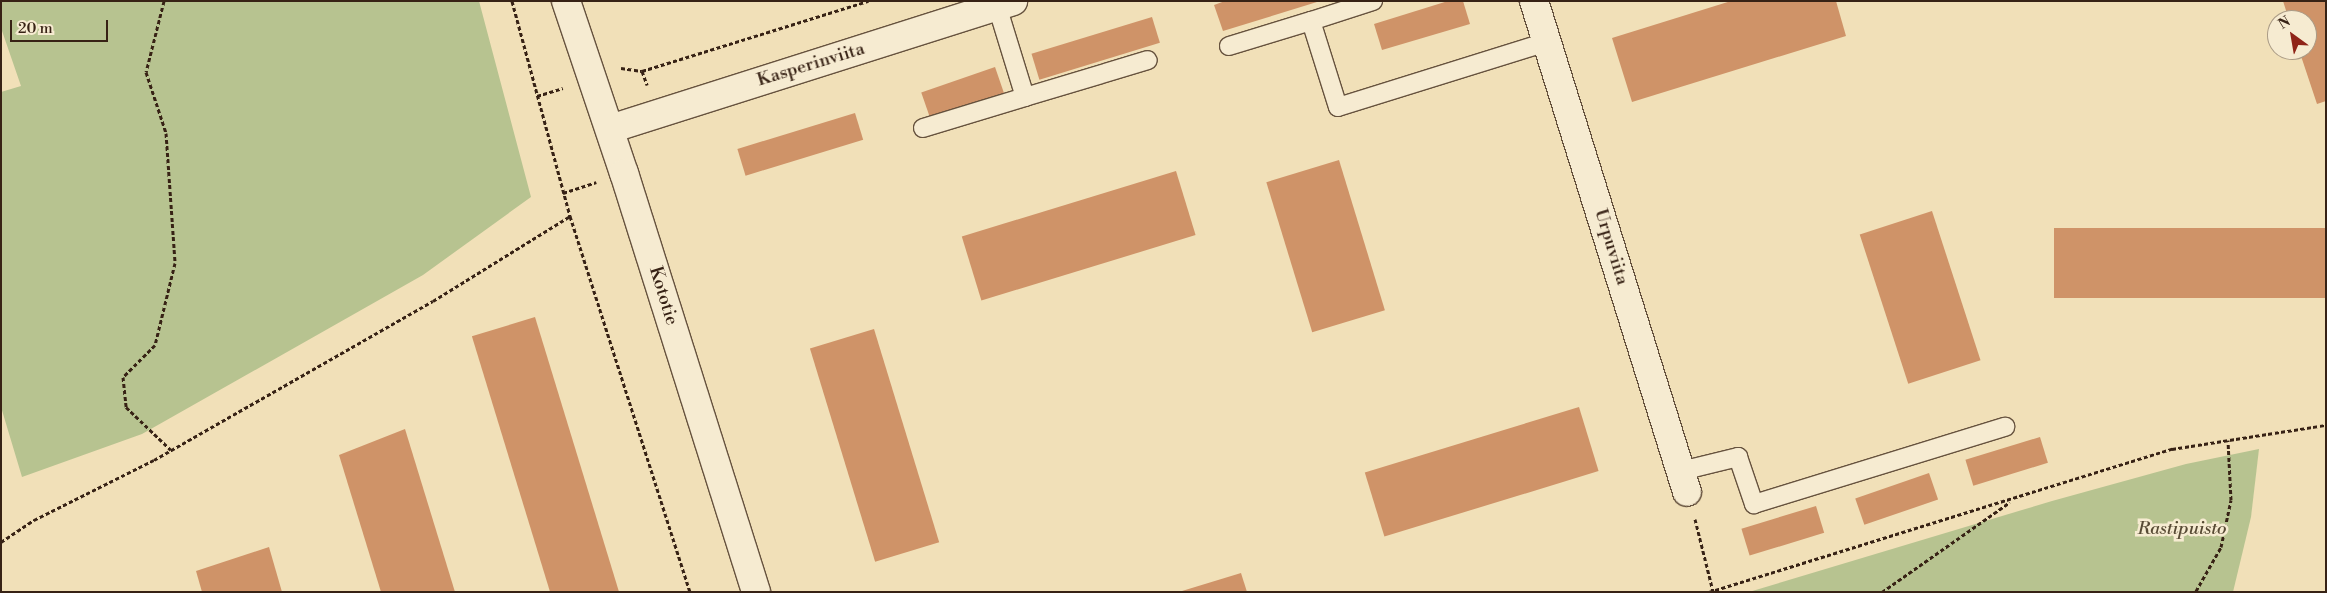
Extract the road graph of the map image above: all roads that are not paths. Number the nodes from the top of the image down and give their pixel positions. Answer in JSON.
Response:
{"nodes":[{"id":1,"x":566,"y":1,"type":"edge"},
{"id":2,"x":1373,"y":1,"type":"edge"},
{"id":3,"x":1534,"y":1,"type":"edge"},
{"id":4,"x":1005,"y":4,"type":"edge"},
{"id":5,"x":1311,"y":21,"type":"junction"},
{"id":6,"x":1547,"y":42,"type":"junction"},
{"id":7,"x":1229,"y":46,"type":"dead end"},
{"id":8,"x":1148,"y":60,"type":"dead end"},
{"id":9,"x":1025,"y":97,"type":"junction"},
{"id":10,"x":923,"y":128,"type":"dead end"},
{"id":11,"x":610,"y":129,"type":"junction"},
{"id":12,"x":2005,"y":427,"type":"dead end"},
{"id":13,"x":1684,"y":482,"type":"joint"},
{"id":14,"x":756,"y":592,"type":"edge"}],
"edges":[{"from":1,"to":11,"type":"street","name":"Kototie"},
{"from":2,"to":5,"type":"lane"},
{"from":3,"to":6,"type":"street","name":"Urpuviita"},
{"from":4,"to":9,"type":"lane"},
{"from":4,"to":11,"type":"street","name":"Kasperinviita"},
{"from":5,"to":6,"type":"lane"},
{"from":5,"to":7,"type":"lane"},
{"from":6,"to":13,"type":"street","name":"Urpuviita"},
{"from":8,"to":9,"type":"lane"},
{"from":9,"to":10,"type":"lane"},
{"from":11,"to":14,"type":"street","name":"Kototie"},
{"from":12,"to":13,"type":"lane"}]}
